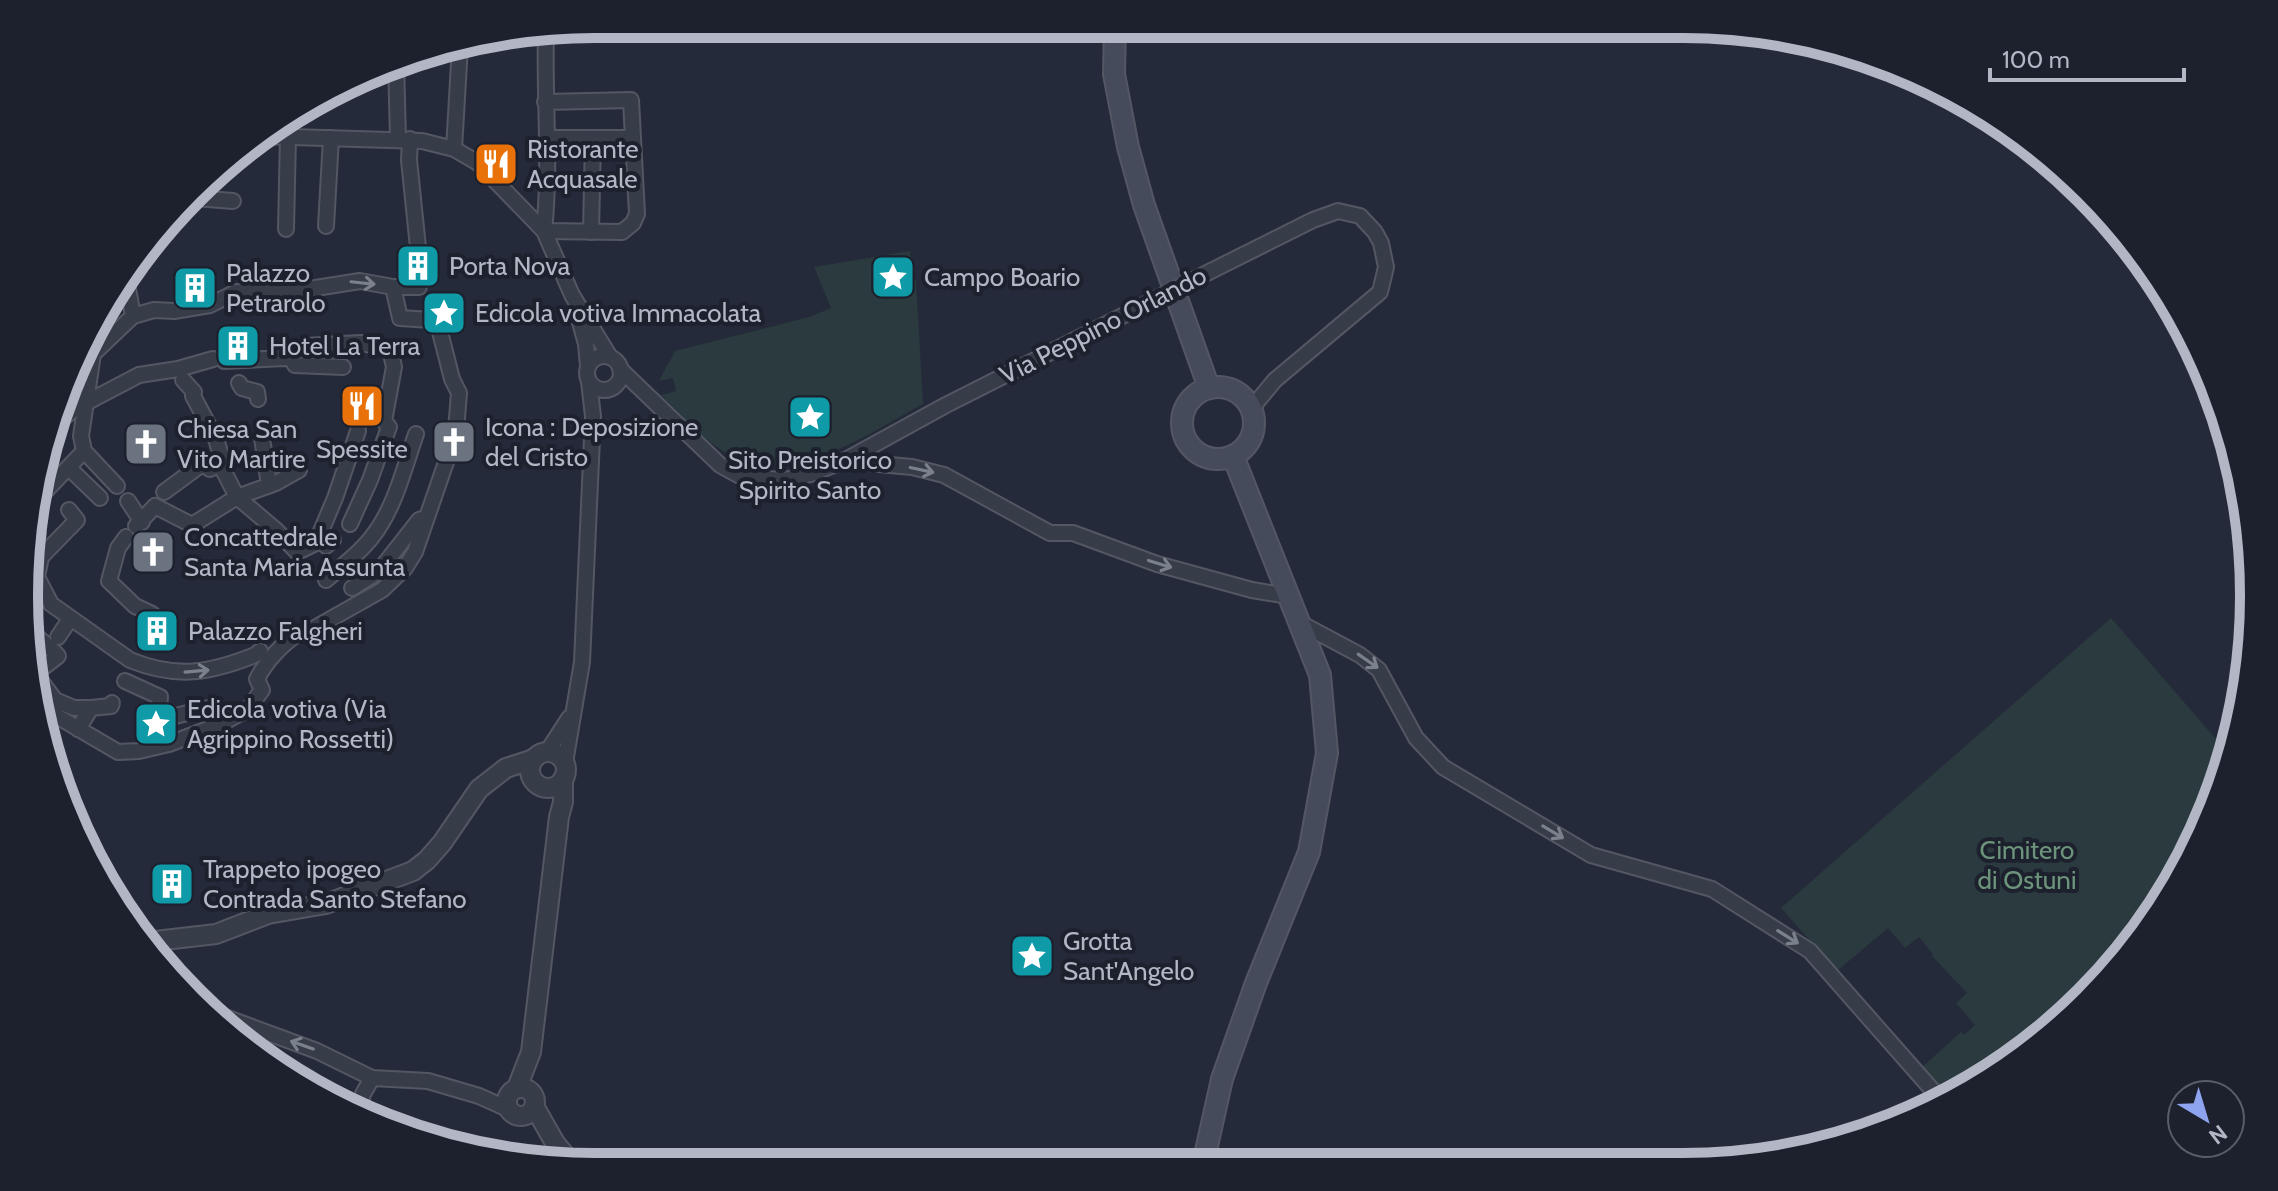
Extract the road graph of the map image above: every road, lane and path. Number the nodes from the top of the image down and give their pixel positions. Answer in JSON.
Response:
{"nodes":[{"id":1,"x":1115,"y":38,"type":"edge"},
{"id":2,"x":546,"y":40,"type":"edge"},
{"id":3,"x":459,"y":55,"type":"edge"},
{"id":4,"x":397,"y":75,"type":"edge"},
{"id":5,"x":545,"y":102,"type":"junction"},
{"id":6,"x":280,"y":136,"type":"edge"},
{"id":7,"x":288,"y":136,"type":"junction"},
{"id":8,"x":331,"y":138,"type":"junction"},
{"id":9,"x":547,"y":138,"type":"junction"},
{"id":10,"x":593,"y":138,"type":"junction"},
{"id":11,"x":633,"y":138,"type":"junction"},
{"id":12,"x":404,"y":139,"type":"junction"},
{"id":13,"x":454,"y":149,"type":"junction"},
{"id":14,"x":204,"y":199,"type":"edge"},
{"id":15,"x":233,"y":201,"type":"dead end"},
{"id":16,"x":326,"y":226,"type":"dead end"},
{"id":17,"x":286,"y":229,"type":"dead end"},
{"id":18,"x":544,"y":231,"type":"junction"},
{"id":19,"x":591,"y":232,"type":"junction"},
{"id":20,"x":419,"y":257,"type":"dead end"},
{"id":21,"x":419,"y":281,"type":"dead end"},
{"id":22,"x":393,"y":287,"type":"junction"},
{"id":23,"x":129,"y":292,"type":"edge"},
{"id":24,"x":572,"y":295,"type":"junction"},
{"id":25,"x":133,"y":316,"type":"junction"},
{"id":26,"x":304,"y":346,"type":"dead end"},
{"id":27,"x":94,"y":350,"type":"edge"},
{"id":28,"x":88,"y":364,"type":"edge"},
{"id":29,"x":588,"y":366,"type":"junction"},
{"id":30,"x":343,"y":367,"type":"dead end"},
{"id":31,"x":618,"y":376,"type":"junction"},
{"id":32,"x":183,"y":380,"type":"dead end"},
{"id":33,"x":589,"y":382,"type":"junction"},
{"id":34,"x":239,"y":383,"type":"dead end"},
{"id":35,"x":1209,"y":388,"type":"junction"},
{"id":36,"x":258,"y":399,"type":"dead end"},
{"id":37,"x":387,"y":403,"type":"junction"},
{"id":38,"x":85,"y":405,"type":"junction"},
{"id":39,"x":1251,"y":409,"type":"junction"},
{"id":40,"x":357,"y":413,"type":"dead end"},
{"id":41,"x":69,"y":414,"type":"edge"},
{"id":42,"x":593,"y":416,"type":"junction"},
{"id":43,"x":358,"y":431,"type":"dead end"},
{"id":44,"x":416,"y":434,"type":"dead end"},
{"id":45,"x":262,"y":438,"type":"dead end"},
{"id":46,"x":84,"y":451,"type":"junction"},
{"id":47,"x":1233,"y":456,"type":"junction"},
{"id":48,"x":844,"y":461,"type":"junction"},
{"id":49,"x":220,"y":464,"type":"junction"},
{"id":50,"x":69,"y":468,"type":"junction"},
{"id":51,"x":299,"y":470,"type":"dead end"},
{"id":52,"x":269,"y":485,"type":"junction"},
{"id":53,"x":117,"y":486,"type":"dead end"},
{"id":54,"x":49,"y":488,"type":"edge"},
{"id":55,"x":237,"y":497,"type":"junction"},
{"id":56,"x":100,"y":498,"type":"dead end"},
{"id":57,"x":162,"y":499,"type":"junction"},
{"id":58,"x":128,"y":501,"type":"dead end"},
{"id":59,"x":73,"y":515,"type":"dead end"},
{"id":60,"x":426,"y":518,"type":"junction"},
{"id":61,"x":350,"y":524,"type":"dead end"},
{"id":62,"x":135,"y":528,"type":"junction"},
{"id":63,"x":40,"y":548,"type":"edge"},
{"id":64,"x":326,"y":580,"type":"dead end"},
{"id":65,"x":38,"y":581,"type":"edge"},
{"id":66,"x":352,"y":588,"type":"dead end"},
{"id":67,"x":1288,"y":596,"type":"junction"},
{"id":68,"x":70,"y":619,"type":"junction"},
{"id":69,"x":1300,"y":623,"type":"junction"},
{"id":70,"x":147,"y":625,"type":"dead end"},
{"id":71,"x":40,"y":640,"type":"edge"},
{"id":72,"x":54,"y":641,"type":"junction"},
{"id":73,"x":260,"y":651,"type":"dead end"},
{"id":74,"x":132,"y":661,"type":"junction"},
{"id":75,"x":43,"y":667,"type":"edge"},
{"id":76,"x":112,"y":703,"type":"dead end"},
{"id":77,"x":51,"y":707,"type":"edge"},
{"id":78,"x":575,"y":707,"type":"junction"},
{"id":79,"x":91,"y":708,"type":"junction"},
{"id":80,"x":175,"y":716,"type":"dead end"},
{"id":81,"x":224,"y":723,"type":"junction"},
{"id":82,"x":78,"y":729,"type":"junction"},
{"id":83,"x":161,"y":745,"type":"junction"},
{"id":84,"x":540,"y":755,"type":"junction"},
{"id":85,"x":499,"y":775,"type":"junction"},
{"id":86,"x":552,"y":777,"type":"junction"},
{"id":87,"x":158,"y":941,"type":"edge"},
{"id":88,"x":235,"y":1021,"type":"edge"},
{"id":89,"x":372,"y":1078,"type":"junction"},
{"id":90,"x":1935,"y":1093,"type":"edge"},
{"id":91,"x":520,"y":1101,"type":"junction"},
{"id":92,"x":361,"y":1102,"type":"edge"},
{"id":93,"x":563,"y":1152,"type":"edge"},
{"id":94,"x":1205,"y":1153,"type":"edge"}],
"edges":[{"from":1,"to":35,"type":"main road"},
{"from":2,"to":5,"type":"street"},
{"from":3,"to":13,"type":"street"},
{"from":4,"to":12,"type":"street"},
{"from":5,"to":9,"type":"street"},
{"from":5,"to":11,"type":"street"},
{"from":6,"to":7,"type":"street","name":"Via Peppino Orlando"},
{"from":7,"to":8,"type":"street","name":"Via Peppino Orlando"},
{"from":7,"to":17,"type":"street"},
{"from":8,"to":12,"type":"street","name":"Via Peppino Orlando"},
{"from":8,"to":16,"type":"street"},
{"from":9,"to":10,"type":"street"},
{"from":9,"to":18,"type":"street"},
{"from":10,"to":11,"type":"street"},
{"from":10,"to":19,"type":"street"},
{"from":11,"to":19,"type":"street"},
{"from":12,"to":13,"type":"street","name":"Via Peppino Orlando"},
{"from":12,"to":20,"type":"street"},
{"from":13,"to":18,"type":"street","name":"Via Peppino Orlando"},
{"from":14,"to":15,"type":"street"},
{"from":18,"to":19,"type":"street"},
{"from":18,"to":24,"type":"street","name":"Via Peppino Orlando"},
{"from":21,"to":22,"type":"street"},
{"from":25,"to":22,"type":"street","one_way":true},
{"from":22,"to":60,"type":"street"},
{"from":23,"to":25,"type":"street"},
{"from":24,"to":29,"type":"street","name":"Via Peppino Orlando"},
{"from":24,"to":31,"type":"street","name":"Via Peppino Orlando"},
{"from":25,"to":27,"type":"street"},
{"from":26,"to":37,"type":"street"},
{"from":28,"to":38,"type":"street"},
{"from":29,"to":31,"type":"street"},
{"from":29,"to":33,"type":"street","name":"Via Peppino Orlando"},
{"from":30,"to":38,"type":"street"},
{"from":31,"to":33,"type":"street"},
{"from":31,"to":42,"type":"street"},
{"from":31,"to":48,"type":"street","name":"Via Peppino Orlando"},
{"from":32,"to":49,"type":"street"},
{"from":33,"to":42,"type":"street","name":"Via Peppino Orlando"},
{"from":34,"to":36,"type":"street"},
{"from":35,"to":39,"type":"main road"},
{"from":35,"to":47,"type":"main road"},
{"from":37,"to":40,"type":"street"},
{"from":37,"to":61,"type":"street"},
{"from":38,"to":41,"type":"street"},
{"from":38,"to":46,"type":"street"},
{"from":39,"to":47,"type":"main road"},
{"from":39,"to":48,"type":"street","name":"Via Peppino Orlando","bridge":true},
{"from":42,"to":78,"type":"street","name":"Via Peppino Orlando"},
{"from":43,"to":55,"type":"street"},
{"from":44,"to":64,"type":"street"},
{"from":45,"to":52,"type":"street"},
{"from":46,"to":50,"type":"street"},
{"from":46,"to":53,"type":"street"},
{"from":47,"to":67,"type":"main road"},
{"from":48,"to":67,"type":"street","one_way":true},
{"from":49,"to":55,"type":"street"},
{"from":49,"to":57,"type":"street"},
{"from":50,"to":54,"type":"street"},
{"from":50,"to":56,"type":"street"},
{"from":51,"to":52,"type":"street"},
{"from":52,"to":55,"type":"street"},
{"from":55,"to":57,"type":"street"},
{"from":57,"to":62,"type":"street"},
{"from":58,"to":62,"type":"street"},
{"from":59,"to":63,"type":"street"},
{"from":60,"to":66,"type":"street"},
{"from":60,"to":81,"type":"street"},
{"from":62,"to":70,"type":"street"},
{"from":65,"to":68,"type":"street"},
{"from":67,"to":69,"type":"main road"},
{"from":68,"to":72,"type":"street"},
{"from":68,"to":74,"type":"street"},
{"from":69,"to":90,"type":"street","one_way":true},
{"from":69,"to":94,"type":"main road"},
{"from":71,"to":72,"type":"street"},
{"from":72,"to":75,"type":"street"},
{"from":74,"to":73,"type":"street","one_way":true},
{"from":74,"to":83,"type":"street"},
{"from":76,"to":79,"type":"street"},
{"from":77,"to":79,"type":"street"},
{"from":77,"to":82,"type":"street"},
{"from":78,"to":84,"type":"street"},
{"from":78,"to":86,"type":"street","name":"Via Peppino Orlando"},
{"from":79,"to":82,"type":"street"},
{"from":80,"to":81,"type":"street"},
{"from":81,"to":83,"type":"street"},
{"from":82,"to":83,"type":"street"},
{"from":84,"to":85,"type":"street"},
{"from":84,"to":86,"type":"street"},
{"from":84,"to":86,"type":"street"},
{"from":85,"to":86,"type":"street"},
{"from":85,"to":87,"type":"street"},
{"from":86,"to":91,"type":"street"},
{"from":89,"to":88,"type":"street","one_way":true},
{"from":89,"to":91,"type":"street"},
{"from":89,"to":92,"type":"street"},
{"from":91,"to":93,"type":"street"}]}
